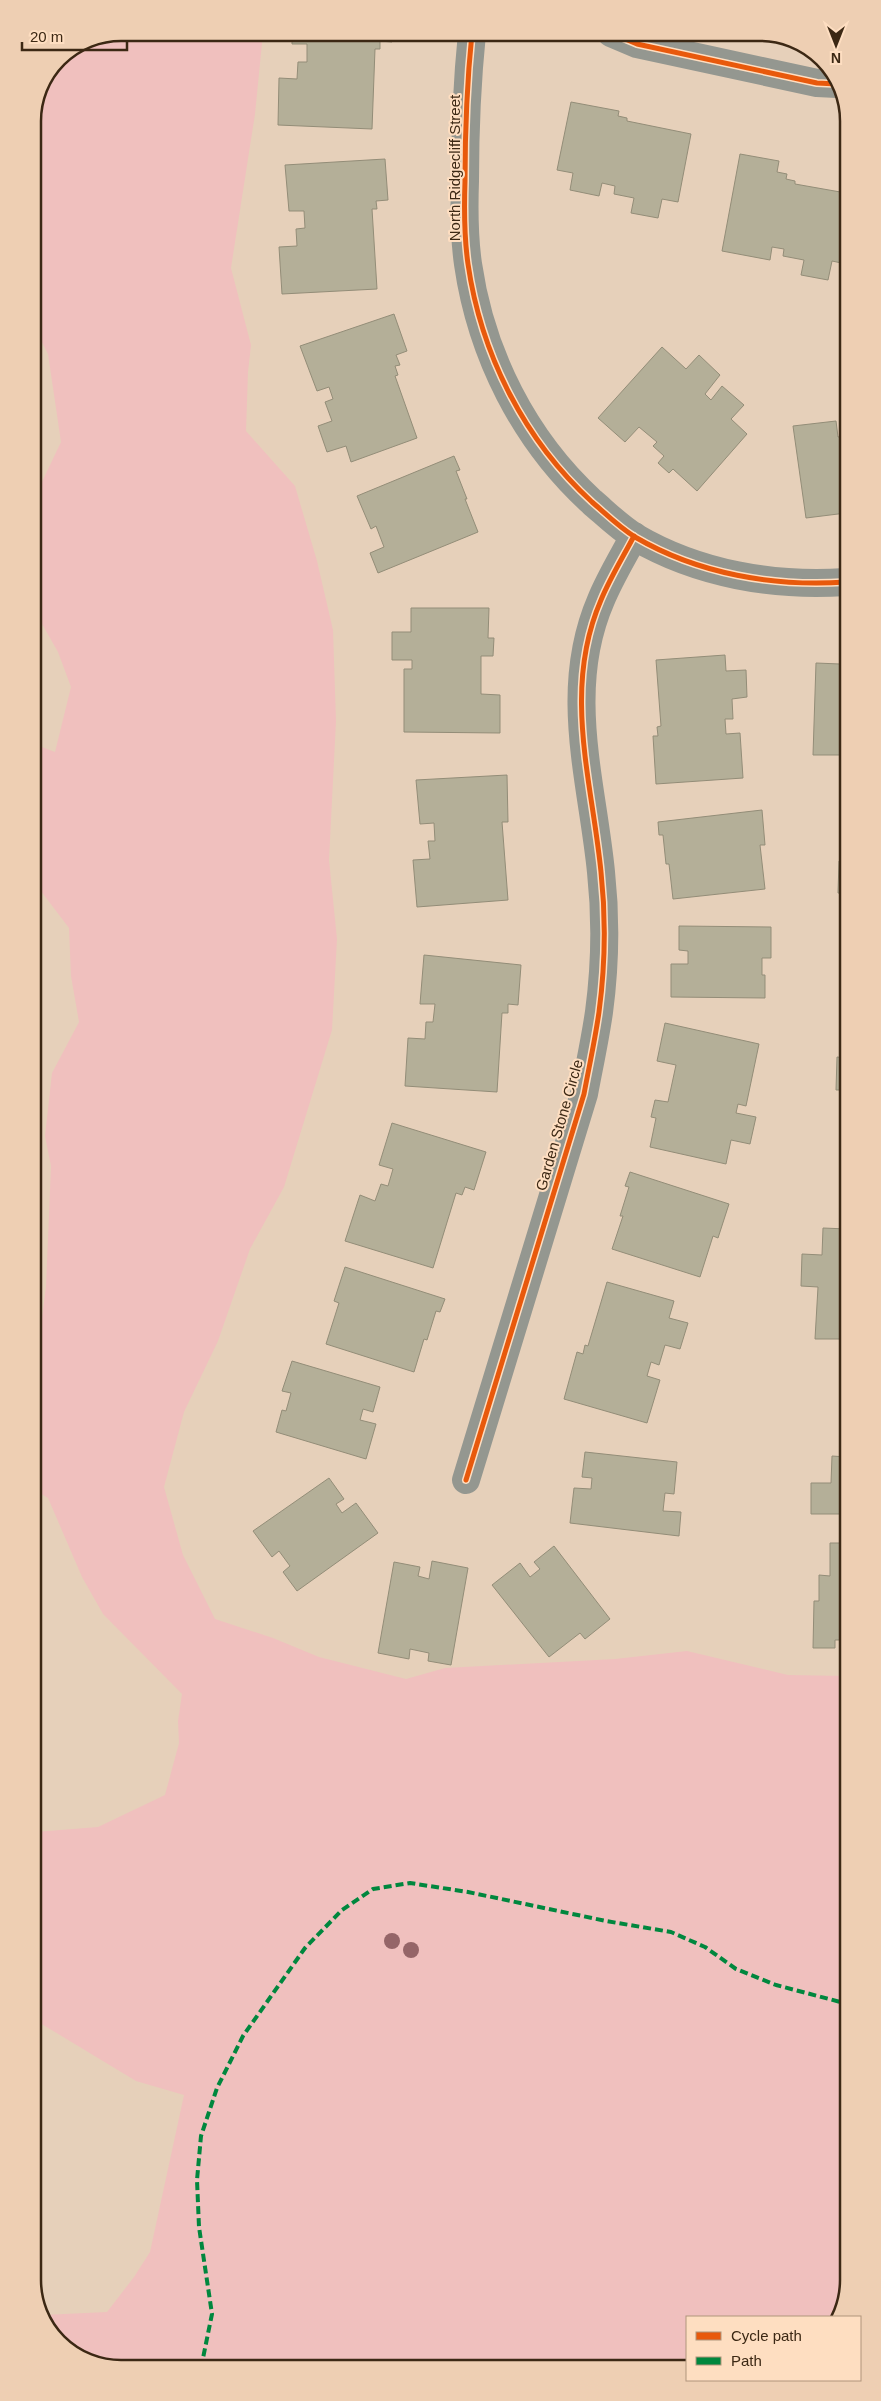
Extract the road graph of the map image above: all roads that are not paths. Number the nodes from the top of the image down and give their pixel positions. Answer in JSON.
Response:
{"nodes":[{"id":1,"x":471,"y":41,"type":"edge"},
{"id":2,"x":631,"y":41,"type":"edge"},
{"id":3,"x":830,"y":84,"type":"edge"},
{"id":4,"x":634,"y":536,"type":"junction"},
{"id":5,"x":840,"y":582,"type":"edge"},
{"id":6,"x":466,"y":1480,"type":"dead end"}],
"edges":[{"from":1,"to":4,"type":"street","name":"North Ridgecliff Street"},
{"from":2,"to":3,"type":"street"},
{"from":4,"to":5,"type":"street","name":"North Ridgecliff Street"},
{"from":4,"to":6,"type":"street","name":"Garden Stone Circle"}]}
